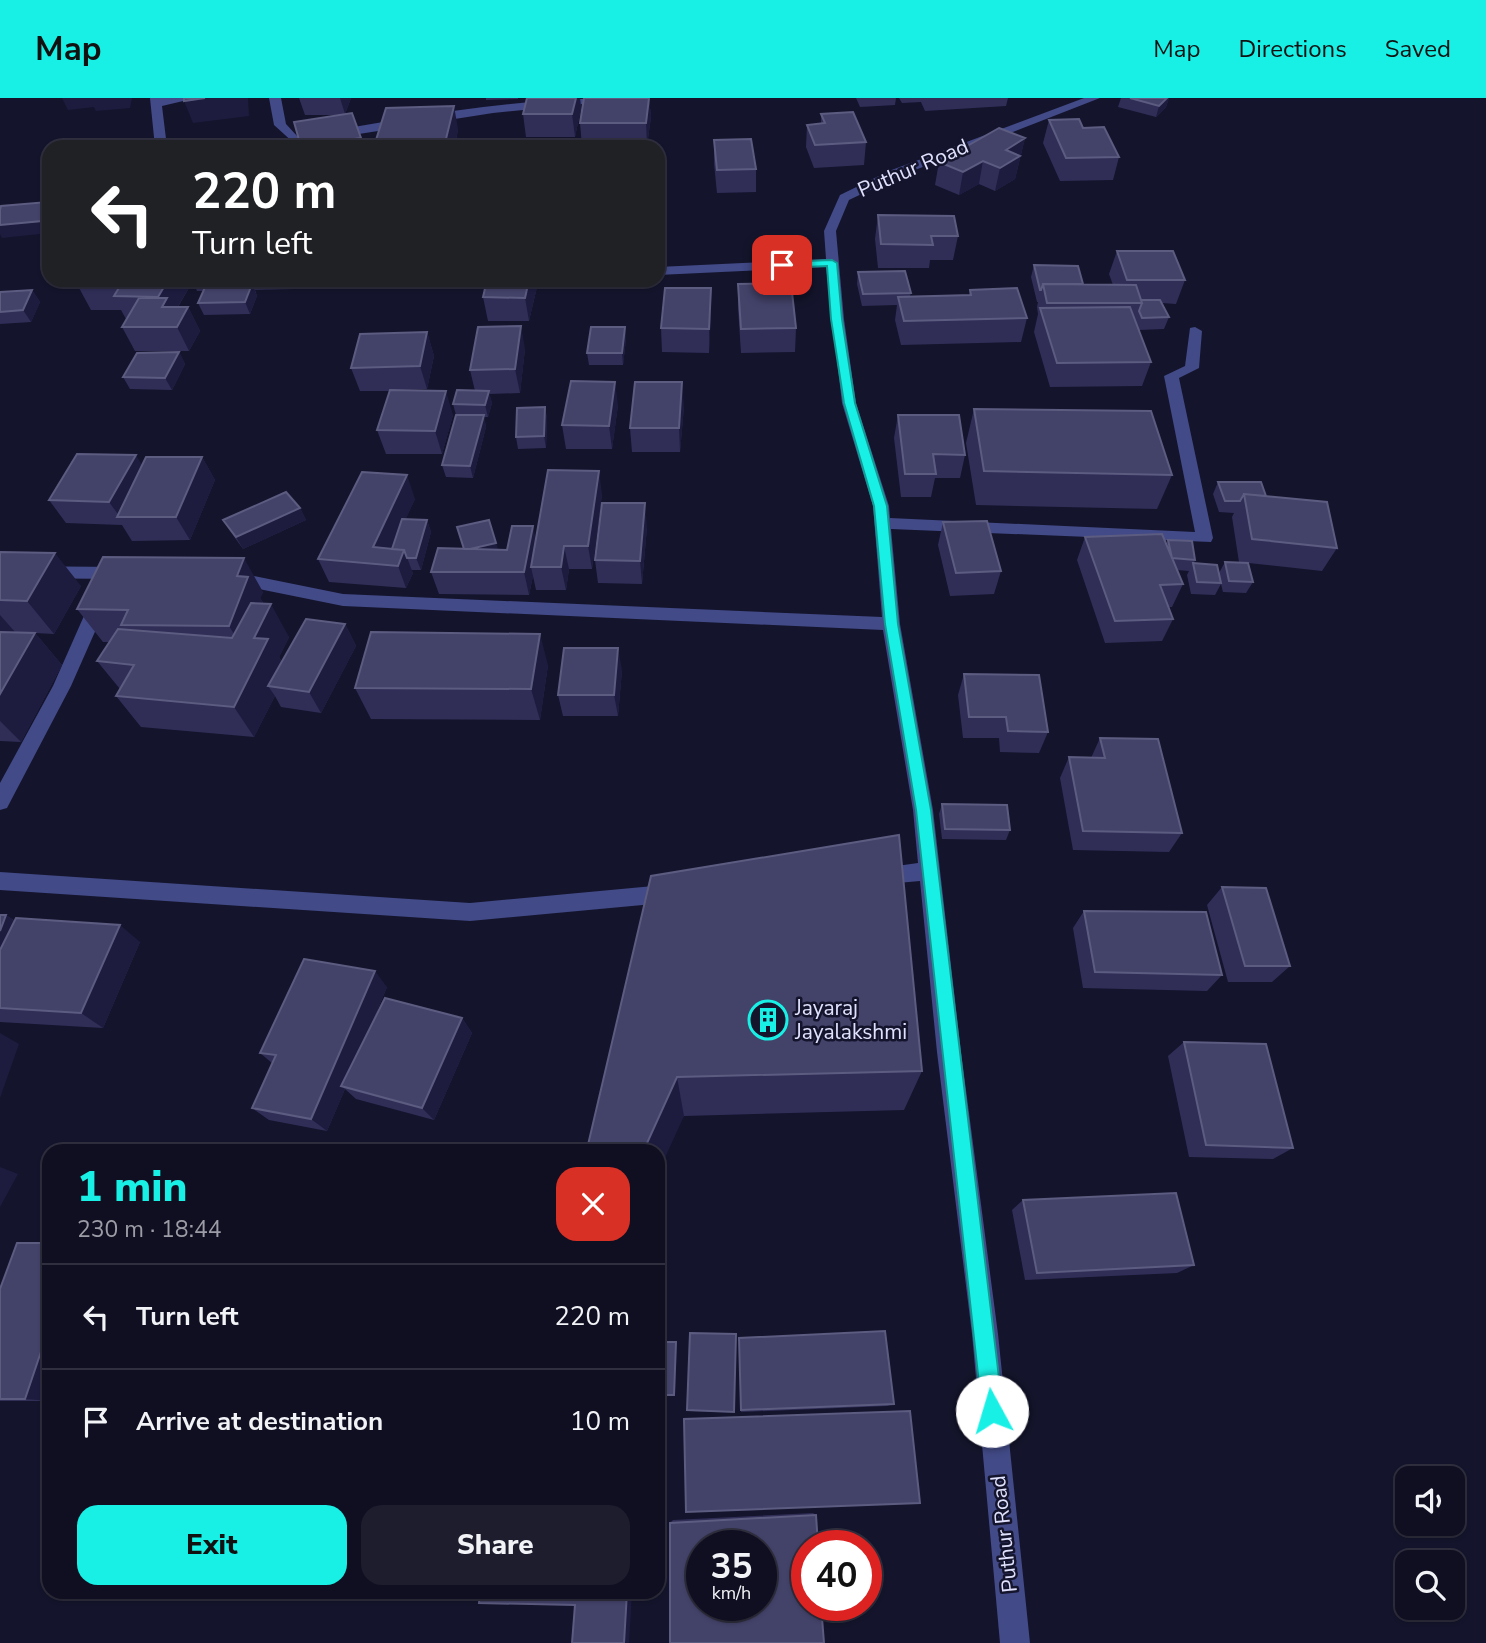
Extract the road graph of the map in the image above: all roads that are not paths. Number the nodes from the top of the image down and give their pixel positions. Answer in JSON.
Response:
{"nodes":[{"id":1,"x":190,"y":98,"type":"edge"},
{"id":2,"x":275,"y":98,"type":"edge"},
{"id":3,"x":613,"y":98,"type":"edge"},
{"id":4,"x":1094,"y":98,"type":"edge"},
{"id":5,"x":156,"y":100,"type":"edge"},
{"id":6,"x":160,"y":140,"type":"edge"},
{"id":7,"x":289,"y":140,"type":"edge"},
{"id":8,"x":313,"y":140,"type":"edge"},
{"id":9,"x":832,"y":263,"type":"junction"},
{"id":10,"x":665,"y":271,"type":"edge"},
{"id":11,"x":1195,"y":331,"type":"dead end"},
{"id":12,"x":883,"y":523,"type":"junction"},
{"id":13,"x":0,"y":572,"type":"edge"},
{"id":14,"x":112,"y":572,"type":"junction"},
{"id":15,"x":138,"y":573,"type":"edge"},
{"id":16,"x":215,"y":577,"type":"edge"},
{"id":17,"x":891,"y":624,"type":"junction"},
{"id":18,"x":0,"y":802,"type":"edge"},
{"id":19,"x":930,"y":871,"type":"junction"},
{"id":20,"x":849,"y":878,"type":"edge"},
{"id":21,"x":0,"y":881,"type":"edge"},
{"id":22,"x":700,"y":891,"type":"edge"},
{"id":23,"x":1015,"y":1643,"type":"edge"}],
"edges":[{"from":1,"to":5,"type":"street"},
{"from":2,"to":7,"type":"street"},
{"from":3,"to":8,"type":"street"},
{"from":4,"to":9,"type":"street","name":"Puthur Road"},
{"from":5,"to":6,"type":"street"},
{"from":9,"to":10,"type":"street"},
{"from":9,"to":12,"type":"street","name":"Puthur Road"},
{"from":11,"to":12,"type":"street"},
{"from":12,"to":17,"type":"street","name":"Puthur Road"},
{"from":13,"to":14,"type":"street"},
{"from":14,"to":15,"type":"street"},
{"from":14,"to":18,"type":"street"},
{"from":16,"to":17,"type":"street"},
{"from":17,"to":19,"type":"street","name":"Puthur Road"},
{"from":19,"to":20,"type":"street"},
{"from":19,"to":23,"type":"street","name":"Puthur Road"},
{"from":21,"to":22,"type":"street"}]}
